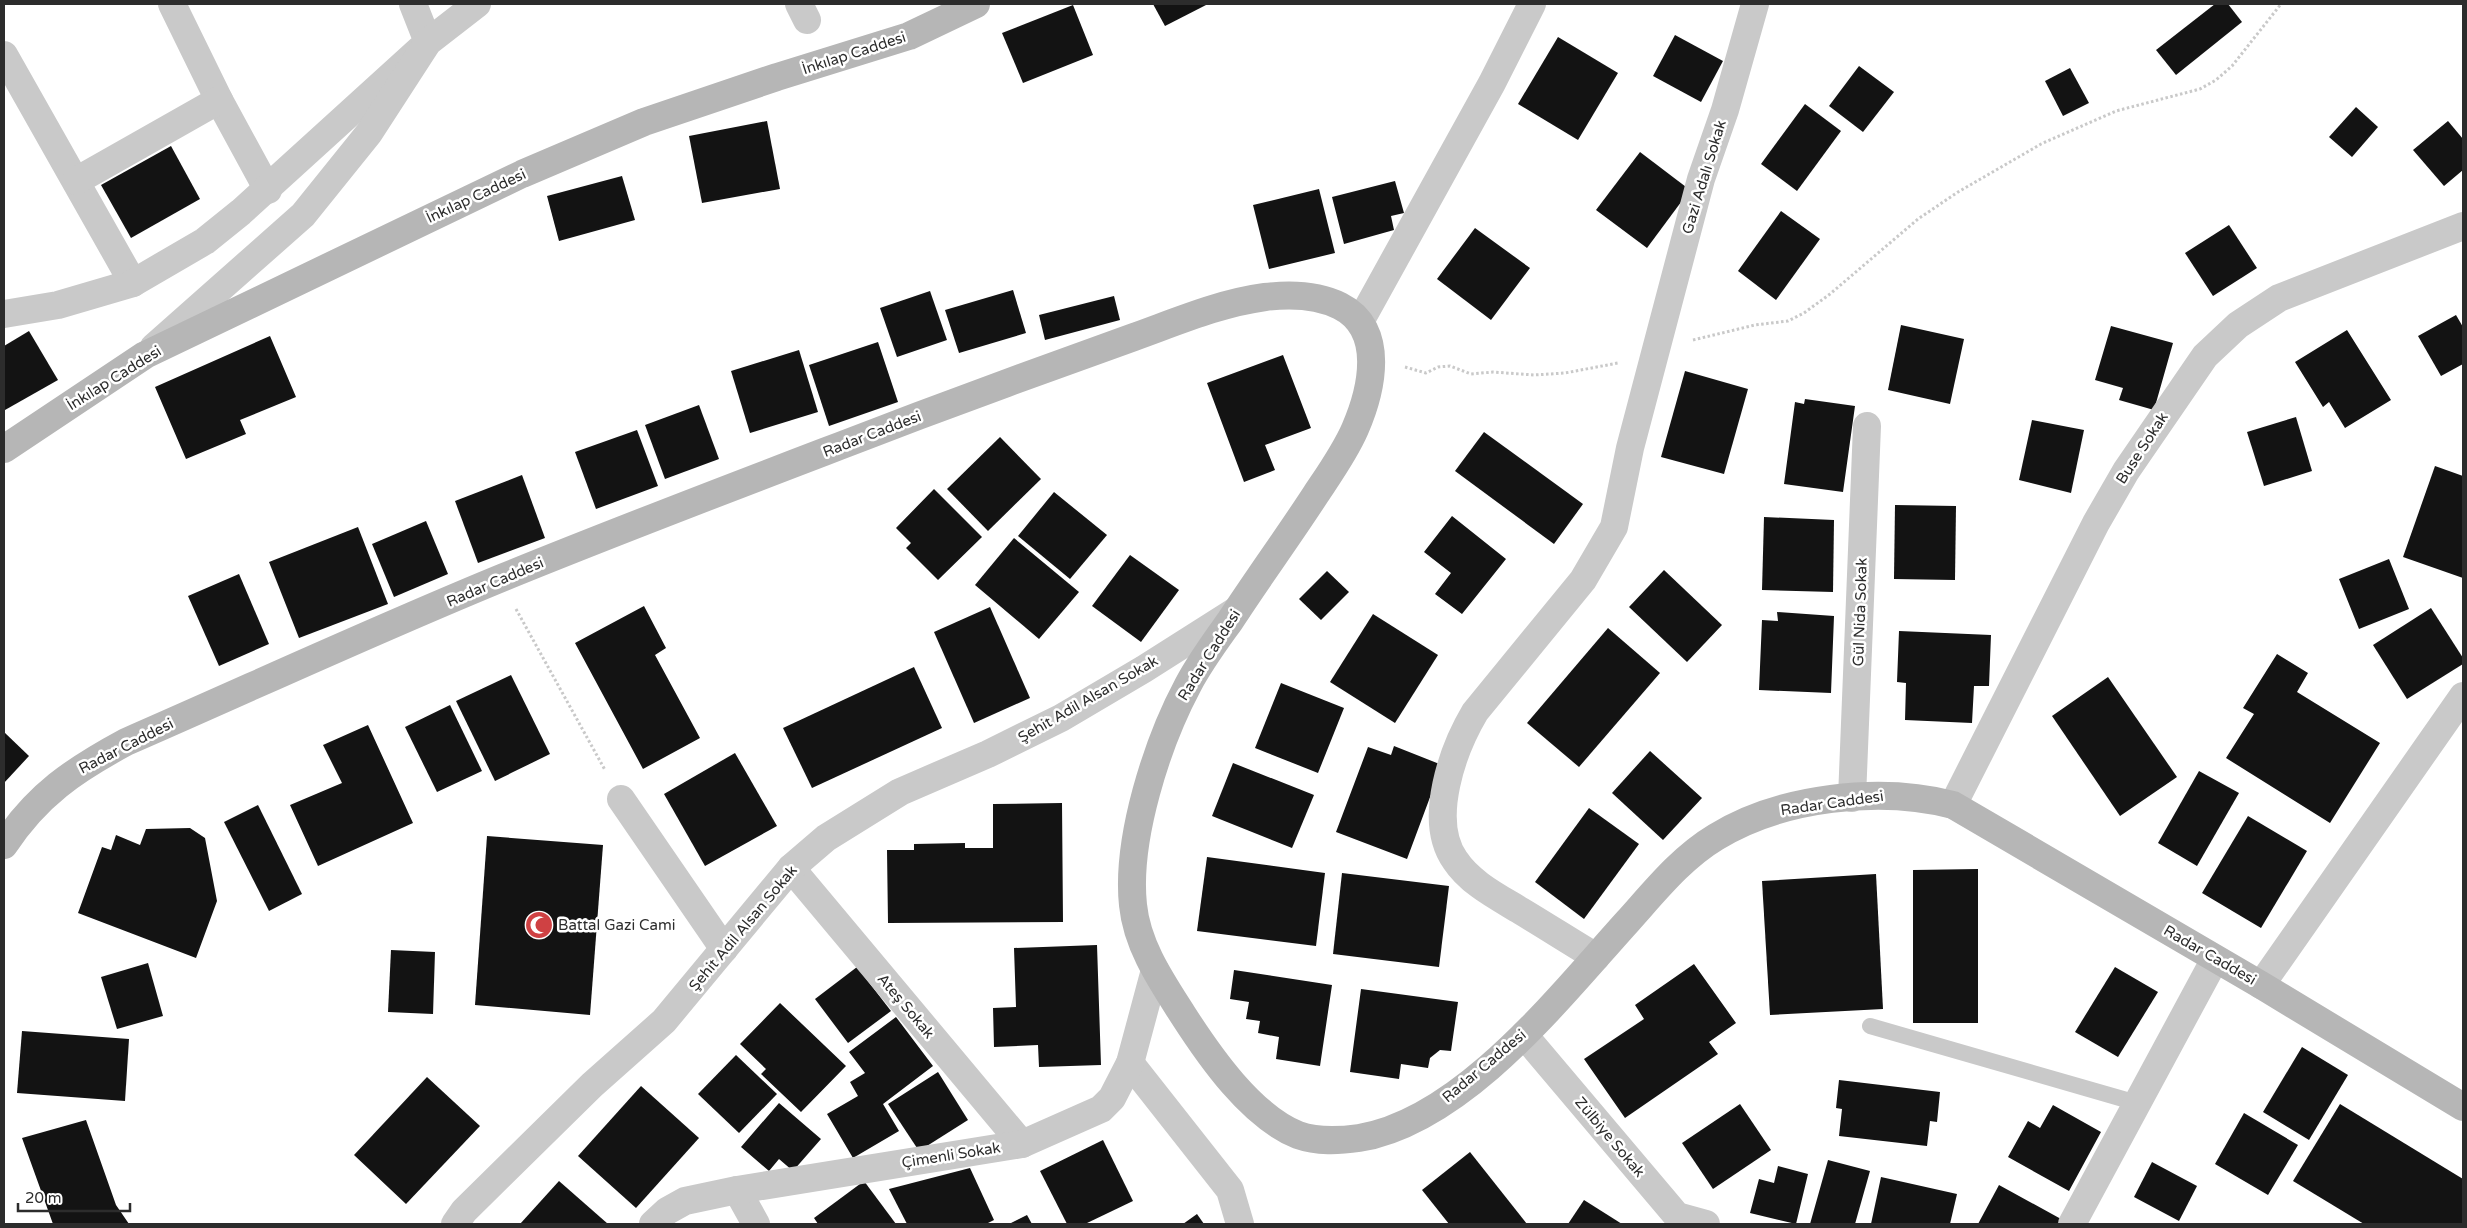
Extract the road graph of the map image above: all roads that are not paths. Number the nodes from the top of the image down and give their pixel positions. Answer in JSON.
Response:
{"nodes":[{"id":1,"x":172,"y":4,"type":"edge"},
{"id":2,"x":413,"y":4,"type":"edge"},
{"id":3,"x":477,"y":4,"type":"edge"},
{"id":4,"x":976,"y":4,"type":"edge"},
{"id":5,"x":1532,"y":4,"type":"edge"},
{"id":6,"x":1755,"y":4,"type":"edge"},
{"id":7,"x":428,"y":42,"type":"junction"},
{"id":8,"x":4,"y":55,"type":"edge"},
{"id":9,"x":218,"y":100,"type":"junction"},
{"id":10,"x":76,"y":181,"type":"junction"},
{"id":11,"x":268,"y":190,"type":"junction"},
{"id":12,"x":2463,"y":226,"type":"edge"},
{"id":13,"x":133,"y":283,"type":"junction"},
{"id":14,"x":4,"y":314,"type":"edge"},
{"id":15,"x":1360,"y":320,"type":"junction"},
{"id":16,"x":145,"y":355,"type":"junction"},
{"id":17,"x":1867,"y":426,"type":"dead end"},
{"id":18,"x":4,"y":450,"type":"edge"},
{"id":19,"x":1237,"y":610,"type":"junction"},
{"id":20,"x":2463,"y":696,"type":"edge"},
{"id":21,"x":1852,"y":798,"type":"junction"},
{"id":22,"x":621,"y":799,"type":"road end"},
{"id":23,"x":1953,"y":805,"type":"junction"},
{"id":24,"x":4,"y":845,"type":"edge"},
{"id":25,"x":791,"y":868,"type":"junction"},
{"id":26,"x":724,"y":949,"type":"junction"},
{"id":27,"x":1596,"y":957,"type":"junction"},
{"id":28,"x":2215,"y":959,"type":"junction"},
{"id":29,"x":1155,"y":970,"type":"junction"},
{"id":30,"x":2261,"y":985,"type":"junction"},
{"id":31,"x":1870,"y":1026,"type":"dead end"},
{"id":32,"x":1524,"y":1035,"type":"junction"},
{"id":33,"x":1130,"y":1063,"type":"junction"},
{"id":34,"x":2137,"y":1104,"type":"junction"},
{"id":35,"x":2463,"y":1107,"type":"edge"},
{"id":36,"x":1022,"y":1144,"type":"junction"},
{"id":37,"x":737,"y":1190,"type":"junction"},
{"id":38,"x":1674,"y":1220,"type":"edge"},
{"id":39,"x":455,"y":1224,"type":"edge"},
{"id":40,"x":653,"y":1224,"type":"edge"},
{"id":41,"x":756,"y":1224,"type":"edge"},
{"id":42,"x":1240,"y":1224,"type":"edge"},
{"id":43,"x":1706,"y":1224,"type":"edge"},
{"id":44,"x":2072,"y":1224,"type":"edge"}],
"edges":[{"from":1,"to":9,"type":"street"},
{"from":2,"to":7,"type":"street"},
{"from":3,"to":7,"type":"street"},
{"from":4,"to":16,"type":"street","name":"İnkılap Caddesi"},
{"from":5,"to":15,"type":"street"},
{"from":6,"to":27,"type":"street","name":"Gazi Adalı Sokak"},
{"from":7,"to":11,"type":"street"},
{"from":7,"to":16,"type":"street"},
{"from":8,"to":10,"type":"street"},
{"from":9,"to":10,"type":"street"},
{"from":9,"to":11,"type":"street"},
{"from":10,"to":13,"type":"street"},
{"from":11,"to":13,"type":"street"},
{"from":12,"to":23,"type":"street","name":"Buse Sokak"},
{"from":13,"to":14,"type":"street"},
{"from":15,"to":19,"type":"street","name":"Radar Caddesi"},
{"from":15,"to":24,"type":"street","name":"Radar Caddesi"},
{"from":16,"to":18,"type":"street","name":"İnkılap Caddesi"},
{"from":17,"to":21,"type":"street","name":"Gül Nida Sokak"},
{"from":19,"to":25,"type":"street","name":"Şehit Adil Alsan Sokak"},
{"from":19,"to":29,"type":"street","name":"Radar Caddesi"},
{"from":20,"to":30,"type":"street"},
{"from":21,"to":23,"type":"street","name":"Radar Caddesi"},
{"from":21,"to":27,"type":"street","name":"Radar Caddesi"},
{"from":22,"to":26,"type":"street"},
{"from":23,"to":28,"type":"street","name":"Radar Caddesi"},
{"from":25,"to":26,"type":"street","name":"Şehit Adil Alsan Sokak"},
{"from":25,"to":36,"type":"street","name":"Ateş Sokak"},
{"from":26,"to":39,"type":"street","name":"Şehit Adil Alsan Sokak"},
{"from":27,"to":32,"type":"street","name":"Radar Caddesi"},
{"from":28,"to":30,"type":"street","name":"Radar Caddesi"},
{"from":28,"to":34,"type":"street"},
{"from":29,"to":32,"type":"street","name":"Radar Caddesi"},
{"from":29,"to":33,"type":"street","name":"Çimenli Sokak"},
{"from":30,"to":35,"type":"street","name":"Radar Caddesi"},
{"from":31,"to":34,"type":"lane"},
{"from":32,"to":38,"type":"street","name":"Zülbiye Sokak"},
{"from":33,"to":36,"type":"street","name":"Çimenli Sokak"},
{"from":33,"to":42,"type":"street"},
{"from":34,"to":44,"type":"street"},
{"from":36,"to":37,"type":"street","name":"Çimenli Sokak"},
{"from":37,"to":40,"type":"street","name":"Çimenli Sokak"},
{"from":37,"to":41,"type":"street"},
{"from":38,"to":43,"type":"street","name":"Zülbiye Sokak"}]}
